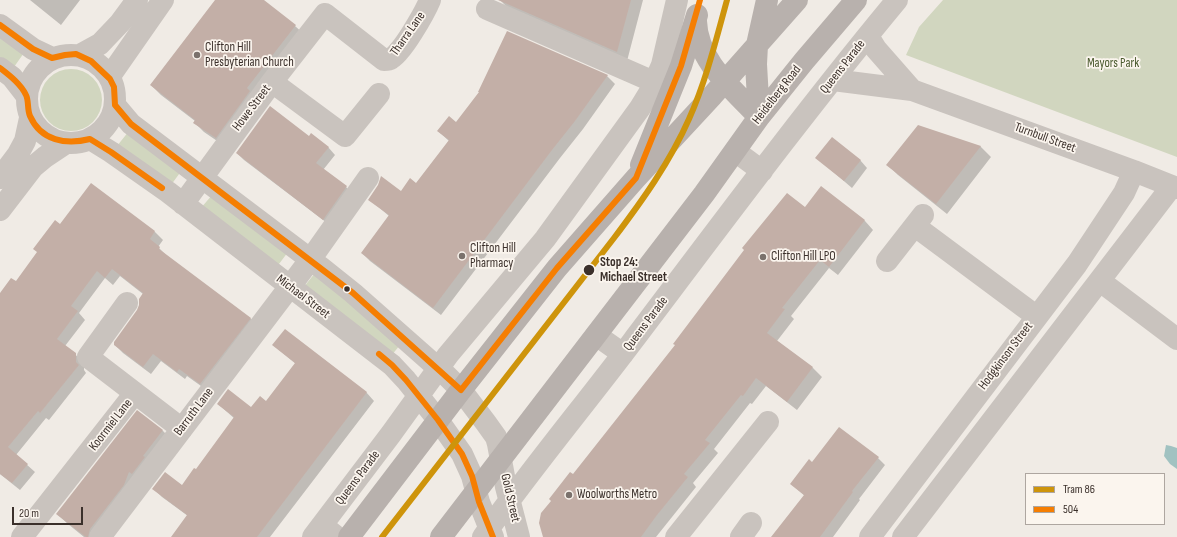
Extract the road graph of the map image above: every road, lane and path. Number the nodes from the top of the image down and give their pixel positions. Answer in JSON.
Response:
{"nodes":[{"id":1,"x":163,"y":0,"type":"edge"},
{"id":2,"x":430,"y":0,"type":"edge"},
{"id":3,"x":677,"y":0,"type":"edge"},
{"id":4,"x":768,"y":0,"type":"edge"},
{"id":5,"x":797,"y":0,"type":"edge"},
{"id":6,"x":856,"y":0,"type":"edge"},
{"id":7,"x":898,"y":0,"type":"edge"},
{"id":8,"x":699,"y":7,"type":"edge"},
{"id":9,"x":140,"y":8,"type":"edge"},
{"id":10,"x":487,"y":8,"type":"dead end"},
{"id":11,"x":325,"y":14,"type":"joint"},
{"id":12,"x":0,"y":25,"type":"edge"},
{"id":13,"x":868,"y":36,"type":"junction"},
{"id":14,"x":757,"y":45,"type":"junction"},
{"id":15,"x":80,"y":55,"type":"junction"},
{"id":16,"x":52,"y":58,"type":"junction"},
{"id":17,"x":0,"y":68,"type":"edge"},
{"id":18,"x":110,"y":76,"type":"junction"},
{"id":19,"x":833,"y":80,"type":"junction"},
{"id":20,"x":725,"y":81,"type":"junction"},
{"id":21,"x":272,"y":82,"type":"junction"},
{"id":22,"x":654,"y":82,"type":"junction"},
{"id":23,"x":912,"y":90,"type":"junction"},
{"id":24,"x":379,"y":94,"type":"dead end"},
{"id":25,"x":26,"y":96,"type":"junction"},
{"id":26,"x":115,"y":105,"type":"junction"},
{"id":27,"x":759,"y":117,"type":"junction"},
{"id":28,"x":30,"y":118,"type":"junction"},
{"id":29,"x":90,"y":139,"type":"junction"},
{"id":30,"x":66,"y":143,"type":"junction"},
{"id":31,"x":736,"y":151,"type":"junction"},
{"id":32,"x":762,"y":171,"type":"junction"},
{"id":33,"x":1134,"y":171,"type":"junction"},
{"id":34,"x":0,"y":178,"type":"edge"},
{"id":35,"x":203,"y":178,"type":"junction"},
{"id":36,"x":368,"y":178,"type":"dead end"},
{"id":37,"x":636,"y":178,"type":"junction"},
{"id":38,"x":1175,"y":187,"type":"edge"},
{"id":39,"x":183,"y":204,"type":"junction"},
{"id":40,"x":0,"y":210,"type":"edge"},
{"id":41,"x":310,"y":260,"type":"junction"},
{"id":42,"x":887,"y":261,"type":"dead end"},
{"id":43,"x":522,"y":268,"type":"junction"},
{"id":44,"x":1100,"y":281,"type":"junction"},
{"id":45,"x":544,"y":284,"type":"junction"},
{"id":46,"x":289,"y":286,"type":"junction"},
{"id":47,"x":127,"y":303,"type":"dead end"},
{"id":48,"x":1036,"y":316,"type":"junction"},
{"id":49,"x":596,"y":335,"type":"junction"},
{"id":50,"x":1177,"y":339,"type":"edge"},
{"id":51,"x":623,"y":354,"type":"junction"},
{"id":52,"x":438,"y":368,"type":"junction"},
{"id":53,"x":461,"y":390,"type":"junction"},
{"id":54,"x":135,"y":393,"type":"junction"},
{"id":55,"x":419,"y":397,"type":"junction"},
{"id":56,"x":438,"y":420,"type":"junction"},
{"id":57,"x":768,"y":422,"type":"dead end"},
{"id":58,"x":182,"y":428,"type":"junction"},
{"id":59,"x":501,"y":459,"type":"junction"},
{"id":60,"x":476,"y":491,"type":"junction"},
{"id":61,"x":509,"y":501,"type":"junction"},
{"id":62,"x":324,"y":533,"type":"edge"},
{"id":63,"x":489,"y":534,"type":"edge"},
{"id":64,"x":22,"y":537,"type":"edge"},
{"id":65,"x":100,"y":537,"type":"edge"},
{"id":66,"x":349,"y":537,"type":"edge"},
{"id":67,"x":442,"y":537,"type":"edge"},
{"id":68,"x":519,"y":537,"type":"edge"},
{"id":69,"x":676,"y":537,"type":"edge"},
{"id":70,"x":870,"y":537,"type":"edge"},
{"id":71,"x":903,"y":537,"type":"edge"}],
"edges":[{"from":1,"to":9,"type":"street"},
{"from":2,"to":11,"type":"street","name":"Tharra Lane"},
{"from":3,"to":22,"type":"street","name":"Queens Parade"},
{"from":4,"to":14,"type":"main road"},
{"from":5,"to":14,"type":"main road"},
{"from":6,"to":27,"type":"main road","name":"Heidelberg Road"},
{"from":7,"to":13,"type":"street","name":"Queens Parade"},
{"from":8,"to":20,"type":"main road"},
{"from":8,"to":37,"type":"main road"},
{"from":9,"to":15,"type":"street"},
{"from":9,"to":18,"type":"street"},
{"from":10,"to":22,"type":"street"},
{"from":11,"to":21,"type":"street","name":"Howe Street"},
{"from":12,"to":16,"type":"street"},
{"from":13,"to":19,"type":"street","name":"Queens Parade"},
{"from":13,"to":23,"type":"street","name":"Turnbull Street"},
{"from":14,"to":20,"type":"main road"},
{"from":14,"to":27,"type":"main road"},
{"from":15,"to":16,"type":"street"},
{"from":15,"to":18,"type":"street"},
{"from":16,"to":25,"type":"street"},
{"from":17,"to":25,"type":"street"},
{"from":18,"to":26,"type":"street"},
{"from":19,"to":23,"type":"street","name":"Turnbull Street"},
{"from":19,"to":32,"type":"street","name":"Queens Parade"},
{"from":20,"to":27,"type":"main road"},
{"from":20,"to":37,"type":"main road"},
{"from":21,"to":24,"type":"street"},
{"from":21,"to":35,"type":"street","name":"Howe Street"},
{"from":22,"to":43,"type":"street","name":"Queens Parade"},
{"from":23,"to":33,"type":"street","name":"Turnbull Street"},
{"from":25,"to":28,"type":"street"},
{"from":26,"to":29,"type":"street"},
{"from":26,"to":35,"type":"street"},
{"from":27,"to":31,"type":"main road","name":"Heidelberg Road"},
{"from":28,"to":30,"type":"street"},
{"from":28,"to":34,"type":"street"},
{"from":29,"to":30,"type":"street"},
{"from":29,"to":39,"type":"street","name":"Michael Street"},
{"from":30,"to":40,"type":"street"},
{"from":31,"to":32,"type":"street"},
{"from":31,"to":49,"type":"main road","name":"Heidelberg Road"},
{"from":32,"to":51,"type":"street","name":"Queens Parade"},
{"from":33,"to":38,"type":"street","name":"Turnbull Street"},
{"from":33,"to":48,"type":"street","name":"Hodgkinson Street"},
{"from":35,"to":39,"type":"street","name":"Howe Street"},
{"from":35,"to":41,"type":"street"},
{"from":36,"to":41,"type":"street","name":"Barruth Lane"},
{"from":37,"to":45,"type":"main road"},
{"from":38,"to":44,"type":"street"},
{"from":39,"to":46,"type":"street","name":"Michael Street"},
{"from":41,"to":46,"type":"street","name":"Barruth Lane"},
{"from":41,"to":52,"type":"street"},
{"from":42,"to":48,"type":"street"},
{"from":43,"to":45,"type":"street"},
{"from":43,"to":52,"type":"street","name":"Queens Parade"},
{"from":44,"to":50,"type":"street"},
{"from":44,"to":71,"type":"street"},
{"from":45,"to":53,"type":"main road"},
{"from":46,"to":55,"type":"street","name":"Michael Street"},
{"from":46,"to":58,"type":"street","name":"Barruth Lane"},
{"from":47,"to":54,"type":"street","name":"Koormiel Lane"},
{"from":48,"to":70,"type":"street","name":"Hodgkinson Street"},
{"from":49,"to":51,"type":"street"},
{"from":49,"to":59,"type":"main road"},
{"from":51,"to":61,"type":"street","name":"Queens Parade"},
{"from":52,"to":53,"type":"street"},
{"from":52,"to":55,"type":"street","name":"Queens Parade"},
{"from":53,"to":56,"type":"main road"},
{"from":53,"to":59,"type":"street"},
{"from":54,"to":58,"type":"street"},
{"from":54,"to":64,"type":"street","name":"Koormiel Lane"},
{"from":55,"to":56,"type":"street","name":"Michael Street"},
{"from":55,"to":62,"type":"street","name":"Queens Parade"},
{"from":56,"to":60,"type":"street","name":"Michael Street"},
{"from":56,"to":66,"type":"main road"},
{"from":57,"to":69,"type":"street"},
{"from":58,"to":65,"type":"street","name":"Barruth Lane"},
{"from":59,"to":60,"type":"main road"},
{"from":59,"to":61,"type":"street","name":"Gold Street"},
{"from":60,"to":63,"type":"street","name":"Gold Street"},
{"from":60,"to":67,"type":"main road"},
{"from":61,"to":63,"type":"street","name":"Queens Parade"},
{"from":61,"to":68,"type":"street","name":"Gold Street"}]}
